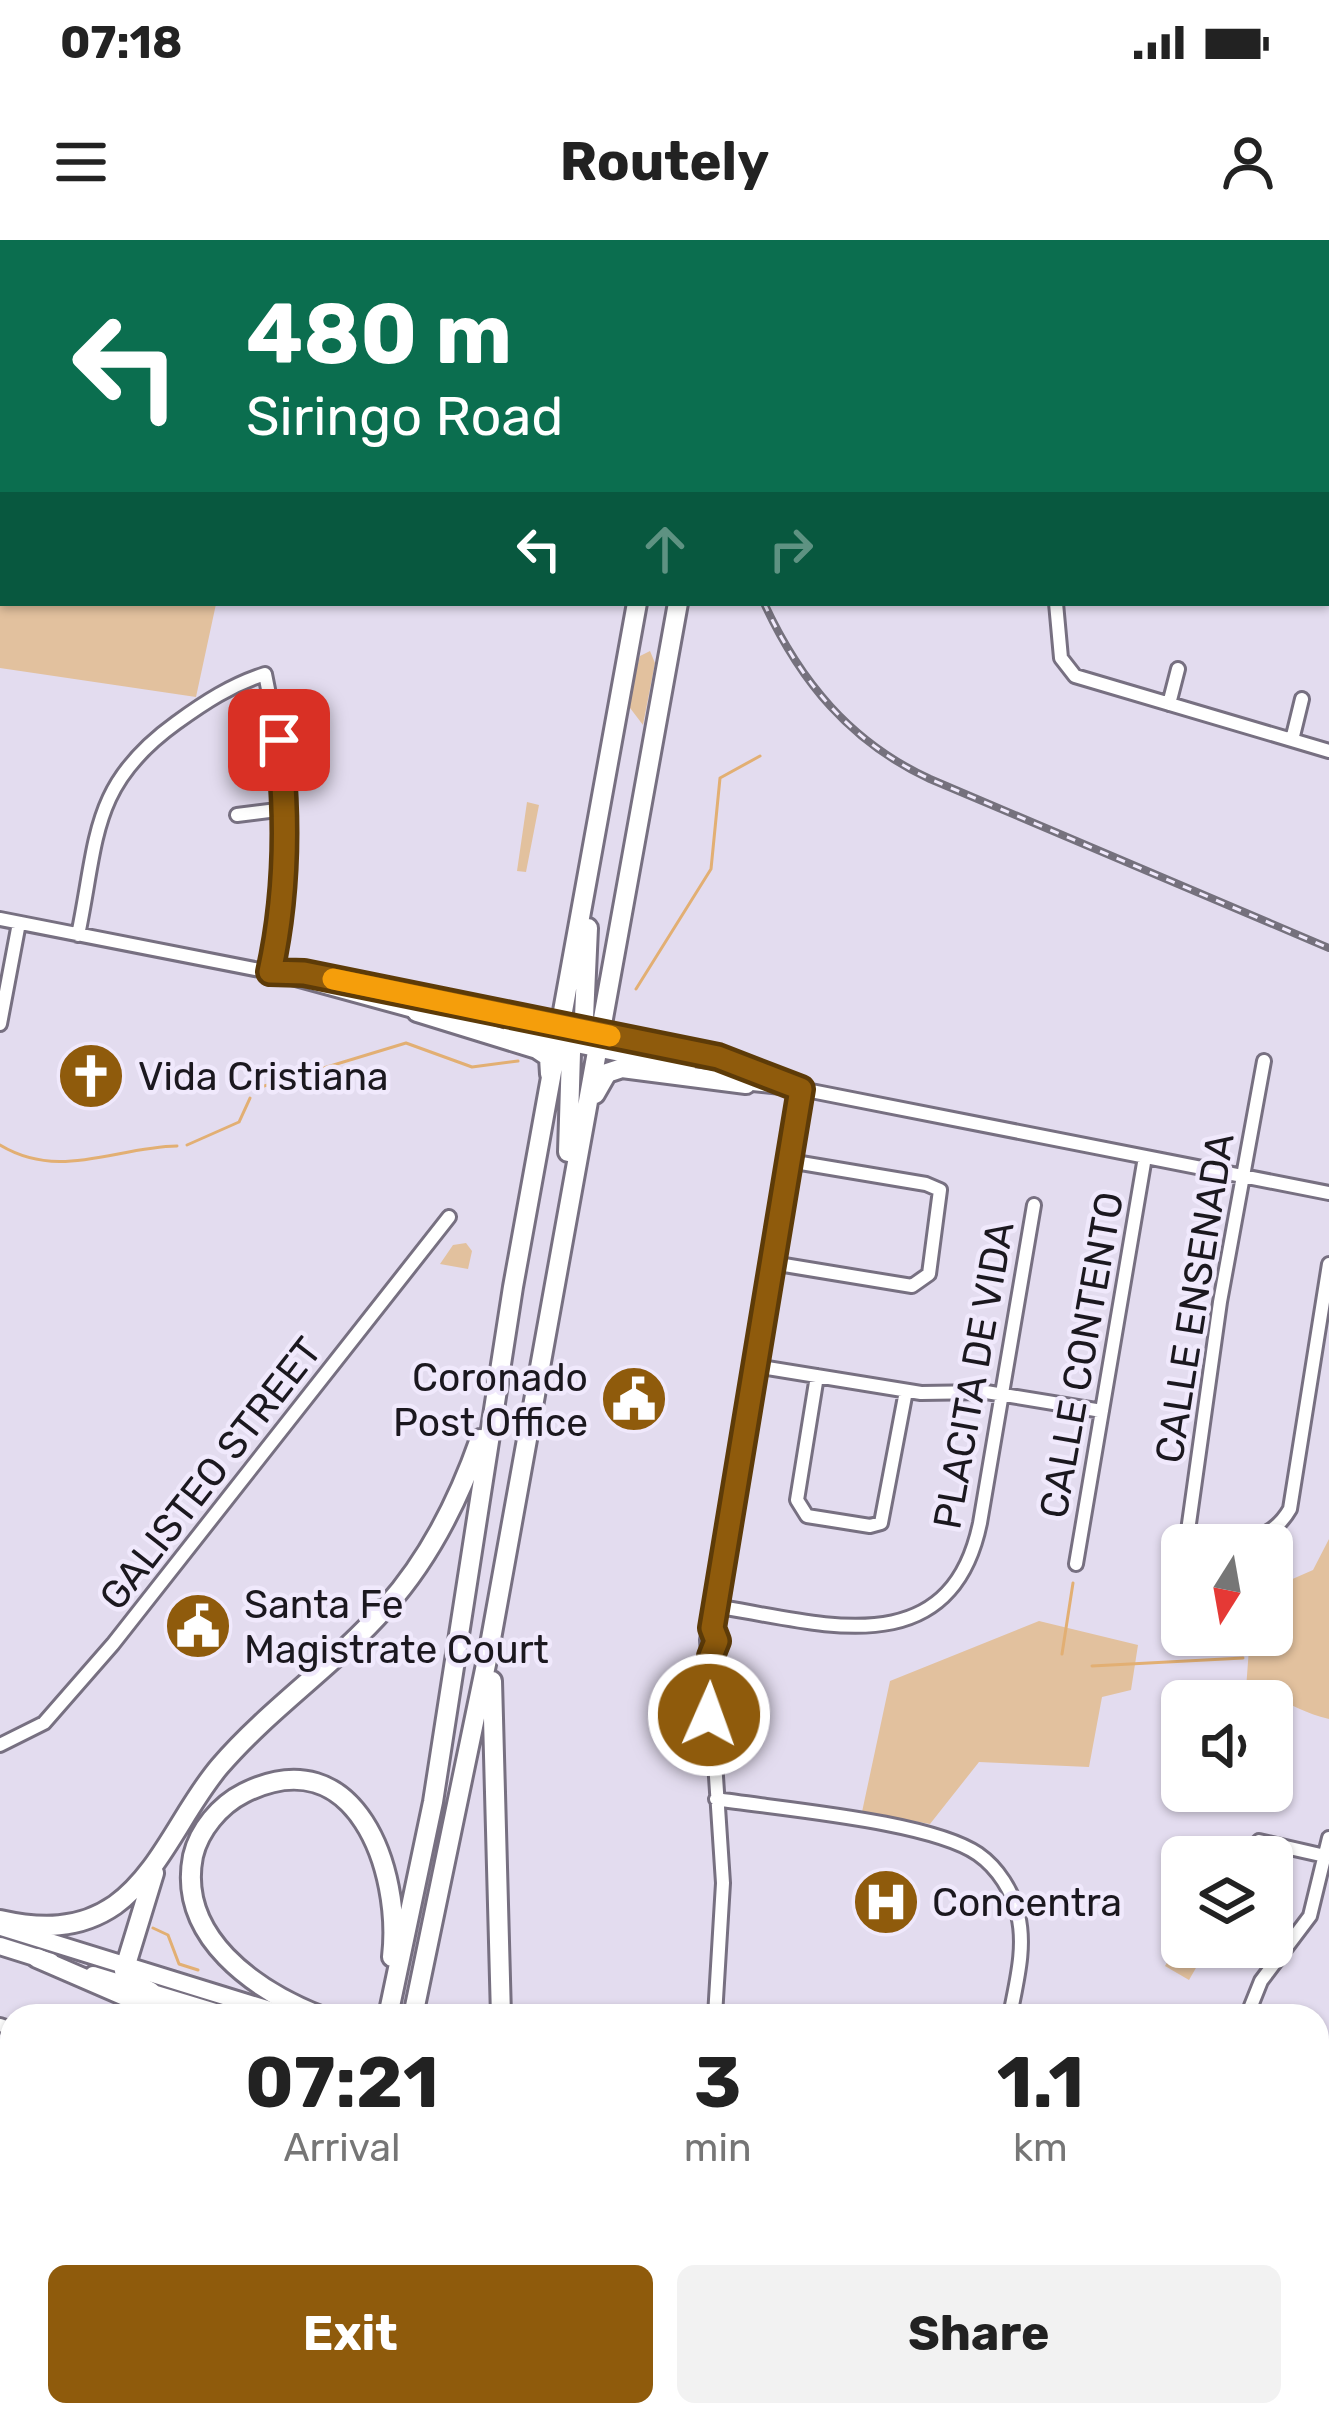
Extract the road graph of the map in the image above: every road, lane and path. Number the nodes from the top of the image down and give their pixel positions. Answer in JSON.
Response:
{"nodes":[{"id":1,"x":636,"y":606,"type":"edge"},
{"id":2,"x":677,"y":606,"type":"edge"},
{"id":3,"x":1056,"y":606,"type":"edge"},
{"id":4,"x":1178,"y":669,"type":"dead end"},
{"id":5,"x":1302,"y":699,"type":"dead end"},
{"id":6,"x":1169,"y":704,"type":"junction"},
{"id":7,"x":1292,"y":740,"type":"junction"},
{"id":8,"x":1329,"y":751,"type":"edge"},
{"id":9,"x":285,"y":809,"type":"junction"},
{"id":10,"x":237,"y":815,"type":"dead end"},
{"id":11,"x":590,"y":863,"type":"junction"},
{"id":12,"x":0,"y":919,"type":"edge"},
{"id":13,"x":19,"y":923,"type":"junction"},
{"id":14,"x":78,"y":934,"type":"junction"},
{"id":15,"x":270,"y":972,"type":"junction"},
{"id":16,"x":2,"y":977,"type":"edge"},
{"id":17,"x":417,"y":1012,"type":"junction"},
{"id":18,"x":0,"y":1024,"type":"edge"},
{"id":19,"x":562,"y":1038,"type":"junction"},
{"id":20,"x":594,"y":1038,"type":"junction"},
{"id":21,"x":1264,"y":1061,"type":"dead end"},
{"id":22,"x":551,"y":1079,"type":"junction"},
{"id":23,"x":746,"y":1084,"type":"junction"},
{"id":24,"x":801,"y":1089,"type":"junction"},
{"id":25,"x":1145,"y":1156,"type":"junction"},
{"id":26,"x":789,"y":1161,"type":"junction"},
{"id":27,"x":575,"y":1168,"type":"junction"},
{"id":28,"x":1243,"y":1176,"type":"junction"},
{"id":29,"x":1329,"y":1193,"type":"edge"},
{"id":30,"x":1034,"y":1204,"type":"dead end"},
{"id":31,"x":448,"y":1217,"type":"dead end"},
{"id":32,"x":561,"y":1246,"type":"junction"},
{"id":33,"x":772,"y":1263,"type":"junction"},
{"id":34,"x":1329,"y":1264,"type":"edge"},
{"id":35,"x":755,"y":1366,"type":"junction"},
{"id":36,"x":817,"y":1376,"type":"junction"},
{"id":37,"x":497,"y":1383,"type":"junction"},
{"id":38,"x":906,"y":1391,"type":"junction"},
{"id":39,"x":1002,"y":1395,"type":"junction"},
{"id":40,"x":1102,"y":1411,"type":"junction"},
{"id":41,"x":1190,"y":1524,"type":"edge"},
{"id":42,"x":1279,"y":1524,"type":"edge"},
{"id":43,"x":1076,"y":1564,"type":"dead end"},
{"id":44,"x":500,"y":1587,"type":"junction"},
{"id":45,"x":715,"y":1606,"type":"junction"},
{"id":46,"x":0,"y":1745,"type":"edge"},
{"id":47,"x":716,"y":1798,"type":"junction"},
{"id":48,"x":1329,"y":1838,"type":"edge"},
{"id":49,"x":168,"y":1840,"type":"junction"},
{"id":50,"x":1293,"y":1849,"type":"edge"},
{"id":51,"x":1325,"y":1856,"type":"junction"},
{"id":52,"x":0,"y":1923,"type":"edge"},
{"id":53,"x":0,"y":1946,"type":"edge"},
{"id":54,"x":37,"y":1958,"type":"junction"},
{"id":55,"x":125,"y":1965,"type":"junction"},
{"id":56,"x":151,"y":1992,"type":"junction"},
{"id":57,"x":143,"y":2004,"type":"edge"},
{"id":58,"x":190,"y":2004,"type":"edge"},
{"id":59,"x":250,"y":2004,"type":"edge"},
{"id":60,"x":299,"y":2004,"type":"edge"},
{"id":61,"x":387,"y":2004,"type":"edge"},
{"id":62,"x":388,"y":2004,"type":"edge"},
{"id":63,"x":415,"y":2004,"type":"edge"},
{"id":64,"x":504,"y":2004,"type":"edge"},
{"id":65,"x":716,"y":2004,"type":"edge"},
{"id":66,"x":1012,"y":2004,"type":"edge"},
{"id":67,"x":1252,"y":2004,"type":"edge"}],
"edges":[{"from":1,"to":11,"type":"highway"},
{"from":2,"to":20,"type":"highway"},
{"from":3,"to":6,"type":"street"},
{"from":4,"to":6,"type":"street"},
{"from":5,"to":7,"type":"street"},
{"from":6,"to":7,"type":"street"},
{"from":7,"to":8,"type":"street"},
{"from":9,"to":10,"type":"street"},
{"from":9,"to":14,"type":"street"},
{"from":9,"to":15,"type":"street"},
{"from":11,"to":19,"type":"highway"},
{"from":11,"to":20,"type":"highway"},
{"from":12,"to":13,"type":"street"},
{"from":13,"to":14,"type":"street"},
{"from":13,"to":16,"type":"street"},
{"from":14,"to":15,"type":"street"},
{"from":15,"to":17,"type":"street"},
{"from":15,"to":19,"type":"street"},
{"from":16,"to":18,"type":"street"},
{"from":17,"to":19,"type":"street"},
{"from":17,"to":22,"type":"highway"},
{"from":19,"to":20,"type":"street"},
{"from":19,"to":20,"type":"street"},
{"from":19,"to":22,"type":"highway"},
{"from":19,"to":32,"type":"highway"},
{"from":20,"to":23,"type":"street"},
{"from":20,"to":24,"type":"street"},
{"from":20,"to":27,"type":"highway"},
{"from":21,"to":28,"type":"street","name":"CALLE ENSENADA"},
{"from":22,"to":37,"type":"highway"},
{"from":23,"to":24,"type":"street"},
{"from":23,"to":27,"type":"highway"},
{"from":24,"to":25,"type":"street"},
{"from":24,"to":26,"type":"street"},
{"from":25,"to":28,"type":"street"},
{"from":25,"to":40,"type":"street","name":"CALLE CONTENTO"},
{"from":26,"to":33,"type":"street"},
{"from":26,"to":33,"type":"street"},
{"from":27,"to":32,"type":"highway"},
{"from":28,"to":29,"type":"street"},
{"from":28,"to":41,"type":"street","name":"CALLE ENSENADA"},
{"from":30,"to":39,"type":"street","name":"PLACITA DE VIDA"},
{"from":31,"to":46,"type":"street","name":"GALISTEO STREET"},
{"from":32,"to":44,"type":"highway"},
{"from":33,"to":35,"type":"street"},
{"from":34,"to":42,"type":"street"},
{"from":35,"to":36,"type":"street"},
{"from":35,"to":45,"type":"street"},
{"from":36,"to":38,"type":"street"},
{"from":36,"to":38,"type":"street"},
{"from":37,"to":49,"type":"highway"},
{"from":37,"to":62,"type":"highway"},
{"from":38,"to":39,"type":"street"},
{"from":39,"to":40,"type":"street"},
{"from":39,"to":45,"type":"street","name":"PLACITA DE VIDA"},
{"from":40,"to":43,"type":"street","name":"CALLE CONTENTO"},
{"from":44,"to":63,"type":"highway"},
{"from":44,"to":64,"type":"highway"},
{"from":45,"to":47,"type":"street"},
{"from":47,"to":65,"type":"street"},
{"from":47,"to":66,"type":"street"},
{"from":48,"to":51,"type":"street"},
{"from":49,"to":52,"type":"highway"},
{"from":49,"to":55,"type":"highway"},
{"from":50,"to":51,"type":"street"},
{"from":51,"to":67,"type":"street"},
{"from":52,"to":55,"type":"main road"},
{"from":53,"to":54,"type":"main road"},
{"from":54,"to":56,"type":"main road"},
{"from":54,"to":57,"type":"highway"},
{"from":55,"to":56,"type":"highway"},
{"from":55,"to":59,"type":"main road"},
{"from":56,"to":58,"type":"main road"},
{"from":60,"to":61,"type":"highway"}]}
